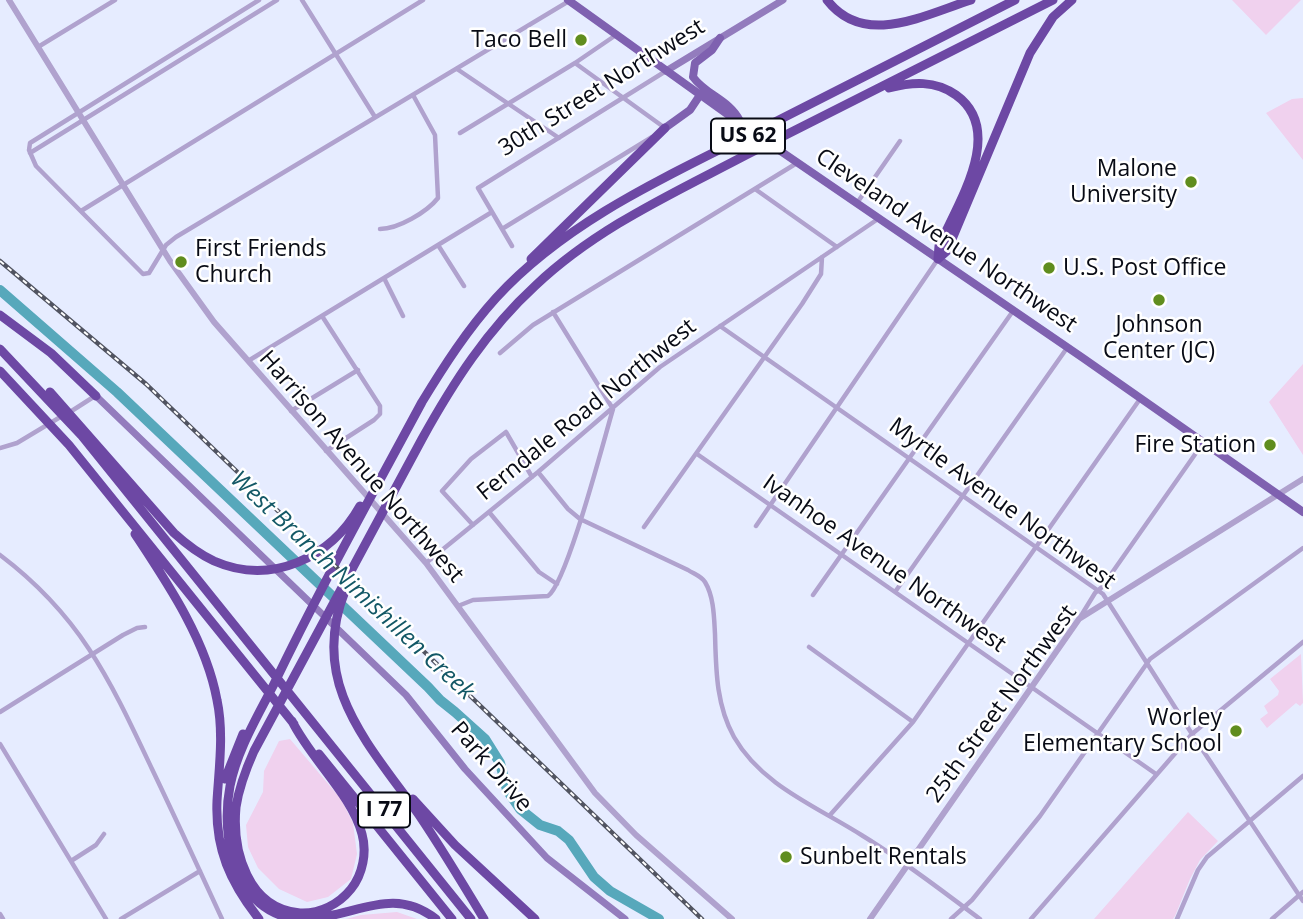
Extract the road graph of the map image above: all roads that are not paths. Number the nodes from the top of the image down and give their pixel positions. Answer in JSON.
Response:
{"nodes":[{"id":1,"x":9,"y":0,"type":"edge"},
{"id":2,"x":115,"y":0,"type":"edge"},
{"id":3,"x":259,"y":0,"type":"edge"},
{"id":4,"x":277,"y":0,"type":"edge"},
{"id":5,"x":302,"y":0,"type":"edge"},
{"id":6,"x":423,"y":0,"type":"edge"},
{"id":7,"x":568,"y":0,"type":"edge"},
{"id":8,"x":783,"y":0,"type":"edge"},
{"id":9,"x":827,"y":0,"type":"edge"},
{"id":10,"x":971,"y":0,"type":"edge"},
{"id":11,"x":1015,"y":0,"type":"edge"},
{"id":12,"x":1053,"y":0,"type":"edge"},
{"id":13,"x":1072,"y":0,"type":"edge"},
{"id":14,"x":616,"y":35,"type":"junction"},
{"id":15,"x":720,"y":38,"type":"junction"},
{"id":16,"x":38,"y":47,"type":"junction"},
{"id":17,"x":336,"y":53,"type":"junction"},
{"id":18,"x":575,"y":63,"type":"junction"},
{"id":19,"x":457,"y":69,"type":"junction"},
{"id":20,"x":666,"y":71,"type":"junction"},
{"id":21,"x":700,"y":95,"type":"junction"},
{"id":22,"x":413,"y":96,"type":"junction"},
{"id":23,"x":864,"y":96,"type":"junction"},
{"id":24,"x":623,"y":97,"type":"junction"},
{"id":25,"x":508,"y":104,"type":"junction"},
{"id":26,"x":78,"y":111,"type":"junction"},
{"id":27,"x":375,"y":117,"type":"junction"},
{"id":28,"x":83,"y":120,"type":"junction"},
{"id":29,"x":744,"y":126,"type":"junction"},
{"id":30,"x":665,"y":128,"type":"junction"},
{"id":31,"x":460,"y":133,"type":"dead end"},
{"id":32,"x":559,"y":138,"type":"junction"},
{"id":33,"x":900,"y":141,"type":"dead end"},
{"id":34,"x":30,"y":153,"type":"junction"},
{"id":35,"x":798,"y":163,"type":"junction"},
{"id":36,"x":123,"y":185,"type":"junction"},
{"id":37,"x":755,"y":189,"type":"junction"},
{"id":38,"x":857,"y":203,"type":"junction"},
{"id":39,"x":81,"y":211,"type":"junction"},
{"id":40,"x":492,"y":212,"type":"junction"},
{"id":41,"x":879,"y":219,"type":"junction"},
{"id":42,"x":380,"y":229,"type":"dead end"},
{"id":43,"x":502,"y":229,"type":"junction"},
{"id":44,"x":438,"y":245,"type":"junction"},
{"id":45,"x":512,"y":246,"type":"dead end"},
{"id":46,"x":837,"y":247,"type":"junction"},
{"id":47,"x":163,"y":249,"type":"junction"},
{"id":48,"x":822,"y":256,"type":"junction"},
{"id":49,"x":938,"y":259,"type":"junction"},
{"id":50,"x":384,"y":278,"type":"junction"},
{"id":51,"x":464,"y":286,"type":"dead end"},
{"id":52,"x":497,"y":297,"type":"junction"},
{"id":53,"x":553,"y":312,"type":"junction"},
{"id":54,"x":1013,"y":312,"type":"junction"},
{"id":55,"x":0,"y":314,"type":"edge"},
{"id":56,"x":321,"y":316,"type":"junction"},
{"id":57,"x":403,"y":316,"type":"dead end"},
{"id":58,"x":720,"y":326,"type":"junction"},
{"id":59,"x":1067,"y":347,"type":"junction"},
{"id":60,"x":0,"y":349,"type":"edge"},
{"id":61,"x":500,"y":353,"type":"dead end"},
{"id":62,"x":764,"y":358,"type":"junction"},
{"id":63,"x":247,"y":362,"type":"junction"},
{"id":64,"x":358,"y":370,"type":"junction"},
{"id":65,"x":0,"y":371,"type":"edge"},
{"id":66,"x":96,"y":396,"type":"junction"},
{"id":67,"x":1140,"y":398,"type":"junction"},
{"id":68,"x":837,"y":408,"type":"junction"},
{"id":69,"x":613,"y":409,"type":"junction"},
{"id":70,"x":291,"y":411,"type":"junction"},
{"id":71,"x":85,"y":434,"type":"junction"},
{"id":72,"x":1203,"y":442,"type":"junction"},
{"id":73,"x":0,"y":448,"type":"edge"},
{"id":74,"x":326,"y":451,"type":"junction"},
{"id":75,"x":696,"y":454,"type":"junction"},
{"id":76,"x":909,"y":459,"type":"junction"},
{"id":77,"x":538,"y":472,"type":"junction"},
{"id":78,"x":532,"y":477,"type":"junction"},
{"id":79,"x":1303,"y":479,"type":"edge"},
{"id":80,"x":376,"y":483,"type":"junction"},
{"id":81,"x":1277,"y":494,"type":"junction"},
{"id":82,"x":963,"y":496,"type":"junction"},
{"id":83,"x":113,"y":500,"type":"junction"},
{"id":84,"x":769,"y":505,"type":"junction"},
{"id":85,"x":489,"y":512,"type":"junction"},
{"id":86,"x":1303,"y":512,"type":"edge"},
{"id":87,"x":580,"y":519,"type":"junction"},
{"id":88,"x":473,"y":525,"type":"junction"},
{"id":89,"x":756,"y":526,"type":"dead end"},
{"id":90,"x":644,"y":527,"type":"dead end"},
{"id":91,"x":1036,"y":547,"type":"junction"},
{"id":92,"x":364,"y":548,"type":"junction"},
{"id":93,"x":1303,"y":548,"type":"edge"},
{"id":94,"x":0,"y":555,"type":"edge"},
{"id":95,"x":841,"y":555,"type":"junction"},
{"id":96,"x":426,"y":563,"type":"junction"},
{"id":97,"x":557,"y":584,"type":"junction"},
{"id":98,"x":1098,"y":590,"type":"junction"},
{"id":99,"x":895,"y":592,"type":"junction"},
{"id":100,"x":813,"y":595,"type":"dead end"},
{"id":101,"x":1107,"y":600,"type":"junction"},
{"id":102,"x":457,"y":606,"type":"junction"},
{"id":103,"x":1079,"y":619,"type":"junction"},
{"id":104,"x":145,"y":627,"type":"dead end"},
{"id":105,"x":1303,"y":642,"type":"edge"},
{"id":106,"x":968,"y":644,"type":"junction"},
{"id":107,"x":292,"y":647,"type":"junction"},
{"id":108,"x":809,"y":647,"type":"dead end"},
{"id":109,"x":94,"y":653,"type":"junction"},
{"id":110,"x":1148,"y":662,"type":"junction"},
{"id":111,"x":1031,"y":687,"type":"junction"},
{"id":112,"x":0,"y":712,"type":"edge"},
{"id":113,"x":290,"y":718,"type":"junction"},
{"id":114,"x":913,"y":722,"type":"junction"},
{"id":115,"x":1098,"y":734,"type":"junction"},
{"id":116,"x":1192,"y":734,"type":"junction"},
{"id":117,"x":0,"y":744,"type":"edge"},
{"id":118,"x":387,"y":769,"type":"junction"},
{"id":119,"x":1156,"y":774,"type":"junction"},
{"id":120,"x":1303,"y":776,"type":"edge"},
{"id":121,"x":830,"y":815,"type":"junction"},
{"id":122,"x":1250,"y":820,"type":"junction"},
{"id":123,"x":219,"y":822,"type":"junction"},
{"id":124,"x":104,"y":834,"type":"dead end"},
{"id":125,"x":71,"y":861,"type":"junction"},
{"id":126,"x":906,"y":866,"type":"junction"},
{"id":127,"x":200,"y":871,"type":"junction"},
{"id":128,"x":1301,"y":893,"type":"edge"},
{"id":129,"x":1303,"y":901,"type":"edge"},
{"id":130,"x":964,"y":907,"type":"junction"},
{"id":131,"x":0,"y":914,"type":"edge"},
{"id":132,"x":3,"y":919,"type":"edge"},
{"id":133,"x":106,"y":919,"type":"edge"},
{"id":134,"x":121,"y":919,"type":"edge"},
{"id":135,"x":222,"y":919,"type":"edge"},
{"id":136,"x":259,"y":919,"type":"edge"},
{"id":137,"x":299,"y":919,"type":"edge"},
{"id":138,"x":305,"y":919,"type":"edge"},
{"id":139,"x":436,"y":919,"type":"edge"},
{"id":140,"x":452,"y":919,"type":"edge"},
{"id":141,"x":471,"y":919,"type":"edge"},
{"id":142,"x":484,"y":919,"type":"edge"},
{"id":143,"x":535,"y":919,"type":"edge"},
{"id":144,"x":625,"y":919,"type":"edge"},
{"id":145,"x":733,"y":919,"type":"edge"},
{"id":146,"x":870,"y":919,"type":"edge"},
{"id":147,"x":951,"y":919,"type":"edge"},
{"id":148,"x":980,"y":919,"type":"edge"},
{"id":149,"x":1031,"y":919,"type":"edge"},
{"id":150,"x":1177,"y":919,"type":"edge"},
{"id":151,"x":1272,"y":919,"type":"edge"}],
"edges":[{"from":1,"to":16,"type":"street","name":"Harrison Avenue Northwest"},
{"from":2,"to":16,"type":"street"},
{"from":3,"to":26,"type":"street"},
{"from":4,"to":28,"type":"street"},
{"from":5,"to":17,"type":"street"},
{"from":6,"to":17,"type":"street"},
{"from":7,"to":14,"type":"main road","name":"Cleveland Avenue Northwest"},
{"from":7,"to":19,"type":"street"},
{"from":8,"to":15,"type":"main road","name":"30th Street Northwest"},
{"from":9,"to":10,"type":"highway"},
{"from":11,"to":52,"type":"highway","number":"US 62"},
{"from":12,"to":23,"type":"highway","number":"US 62"},
{"from":13,"to":49,"type":"highway"},
{"from":14,"to":18,"type":"street"},
{"from":14,"to":20,"type":"main road","name":"Cleveland Avenue Northwest"},
{"from":15,"to":20,"type":"main road","name":"30th Street Northwest"},
{"from":15,"to":29,"type":"main road"},
{"from":16,"to":26,"type":"street","name":"Harrison Avenue Northwest"},
{"from":17,"to":27,"type":"street"},
{"from":17,"to":36,"type":"street"},
{"from":18,"to":24,"type":"street"},
{"from":18,"to":25,"type":"street"},
{"from":19,"to":22,"type":"street"},
{"from":19,"to":25,"type":"street"},
{"from":20,"to":21,"type":"main road","name":"Cleveland Avenue Northwest"},
{"from":20,"to":24,"type":"street","name":"30th Street Northwest"},
{"from":21,"to":29,"type":"main road","name":"Cleveland Avenue Northwest"},
{"from":21,"to":30,"type":"main road"},
{"from":22,"to":27,"type":"street"},
{"from":22,"to":42,"type":"street"},
{"from":23,"to":49,"type":"highway"},
{"from":23,"to":92,"type":"highway","number":"US 62"},
{"from":24,"to":30,"type":"street"},
{"from":24,"to":32,"type":"street","name":"30th Street Northwest"},
{"from":25,"to":31,"type":"street"},
{"from":25,"to":32,"type":"street"},
{"from":26,"to":28,"type":"street","name":"Harrison Avenue Northwest"},
{"from":26,"to":34,"type":"street"},
{"from":27,"to":47,"type":"street"},
{"from":28,"to":34,"type":"street"},
{"from":28,"to":36,"type":"street","name":"Harrison Avenue Northwest"},
{"from":29,"to":35,"type":"main road","name":"Cleveland Avenue Northwest"},
{"from":30,"to":43,"type":"street"},
{"from":30,"to":52,"type":"highway"},
{"from":32,"to":40,"type":"street","name":"30th Street Northwest"},
{"from":33,"to":38,"type":"street"},
{"from":34,"to":39,"type":"street"},
{"from":35,"to":37,"type":"street"},
{"from":35,"to":38,"type":"main road","name":"Cleveland Avenue Northwest"},
{"from":36,"to":39,"type":"street"},
{"from":36,"to":47,"type":"street","name":"Harrison Avenue Northwest"},
{"from":37,"to":46,"type":"street"},
{"from":37,"to":53,"type":"street"},
{"from":38,"to":41,"type":"main road","name":"Cleveland Avenue Northwest"},
{"from":39,"to":47,"type":"street"},
{"from":40,"to":43,"type":"street"},
{"from":40,"to":44,"type":"street"},
{"from":41,"to":46,"type":"street","name":"Ferndale Road Northwest"},
{"from":41,"to":49,"type":"main road","name":"Cleveland Avenue Northwest"},
{"from":43,"to":45,"type":"street"},
{"from":44,"to":50,"type":"street"},
{"from":44,"to":51,"type":"street"},
{"from":46,"to":48,"type":"street","name":"Ferndale Road Northwest"},
{"from":47,"to":63,"type":"street","name":"Harrison Avenue Northwest"},
{"from":48,"to":58,"type":"street","name":"Ferndale Road Northwest"},
{"from":48,"to":62,"type":"street"},
{"from":49,"to":54,"type":"main road","name":"Cleveland Avenue Northwest"},
{"from":49,"to":68,"type":"street"},
{"from":50,"to":56,"type":"street"},
{"from":50,"to":57,"type":"street"},
{"from":52,"to":80,"type":"highway","number":"US 62"},
{"from":53,"to":61,"type":"street"},
{"from":53,"to":69,"type":"street"},
{"from":54,"to":59,"type":"main road","name":"Cleveland Avenue Northwest"},
{"from":54,"to":76,"type":"street"},
{"from":55,"to":66,"type":"highway"},
{"from":56,"to":63,"type":"street"},
{"from":56,"to":64,"type":"street"},
{"from":58,"to":62,"type":"street","name":"Myrtle Avenue Northwest"},
{"from":58,"to":69,"type":"street","name":"Ferndale Road Northwest"},
{"from":59,"to":67,"type":"main road","name":"Cleveland Avenue Northwest"},
{"from":59,"to":82,"type":"street"},
{"from":60,"to":71,"type":"highway","number":"I 77"},
{"from":62,"to":68,"type":"street","name":"Myrtle Avenue Northwest"},
{"from":62,"to":75,"type":"street"},
{"from":63,"to":70,"type":"street","name":"Harrison Avenue Northwest"},
{"from":64,"to":70,"type":"street"},
{"from":64,"to":74,"type":"street"},
{"from":65,"to":83,"type":"highway","number":"I 77"},
{"from":66,"to":73,"type":"street"},
{"from":66,"to":144,"type":"main road","name":"Park Drive"},
{"from":67,"to":72,"type":"main road","name":"Cleveland Avenue Northwest"},
{"from":67,"to":91,"type":"street"},
{"from":68,"to":76,"type":"street","name":"Myrtle Avenue Northwest"},
{"from":68,"to":84,"type":"street"},
{"from":69,"to":77,"type":"street","name":"Ferndale Road Northwest"},
{"from":69,"to":87,"type":"street"},
{"from":70,"to":74,"type":"street","name":"Harrison Avenue Northwest"},
{"from":71,"to":80,"type":"highway"},
{"from":71,"to":141,"type":"highway","number":"I 77"},
{"from":72,"to":81,"type":"main road","name":"Cleveland Avenue Northwest"},
{"from":72,"to":98,"type":"street"},
{"from":74,"to":96,"type":"street","name":"Harrison Avenue Northwest"},
{"from":75,"to":84,"type":"street","name":"Ivanhoe Avenue Northwest"},
{"from":75,"to":90,"type":"street"},
{"from":76,"to":82,"type":"street","name":"Myrtle Avenue Northwest"},
{"from":76,"to":95,"type":"street"},
{"from":77,"to":78,"type":"street","name":"Ferndale Road Northwest"},
{"from":77,"to":87,"type":"street"},
{"from":78,"to":85,"type":"street","name":"Ferndale Road Northwest"},
{"from":78,"to":88,"type":"street"},
{"from":79,"to":81,"type":"street","name":"25th Street Northwest"},
{"from":80,"to":107,"type":"highway"},
{"from":81,"to":86,"type":"main road","name":"Cleveland Avenue Northwest"},
{"from":81,"to":101,"type":"street","name":"25th Street Northwest"},
{"from":82,"to":91,"type":"street","name":"Myrtle Avenue Northwest"},
{"from":82,"to":99,"type":"street"},
{"from":83,"to":113,"type":"highway","number":"I 77"},
{"from":83,"to":123,"type":"highway"},
{"from":84,"to":89,"type":"street"},
{"from":84,"to":95,"type":"street","name":"Ivanhoe Avenue Northwest"},
{"from":85,"to":88,"type":"street","name":"Ferndale Road Northwest"},
{"from":85,"to":97,"type":"street"},
{"from":87,"to":97,"type":"street"},
{"from":87,"to":121,"type":"street"},
{"from":88,"to":96,"type":"street","name":"Ferndale Road Northwest"},
{"from":91,"to":98,"type":"street","name":"Myrtle Avenue Northwest"},
{"from":91,"to":106,"type":"street"},
{"from":92,"to":113,"type":"highway"},
{"from":92,"to":118,"type":"highway"},
{"from":93,"to":110,"type":"street"},
{"from":94,"to":109,"type":"street"},
{"from":95,"to":99,"type":"street","name":"Ivanhoe Avenue Northwest"},
{"from":95,"to":100,"type":"street"},
{"from":96,"to":102,"type":"street","name":"Harrison Avenue Northwest"},
{"from":97,"to":102,"type":"street"},
{"from":98,"to":101,"type":"street","name":"Myrtle Avenue Northwest"},
{"from":98,"to":103,"type":"street"},
{"from":99,"to":106,"type":"street","name":"Ivanhoe Avenue Northwest"},
{"from":101,"to":103,"type":"street","name":"25th Street Northwest"},
{"from":101,"to":110,"type":"street","name":"Myrtle Avenue Northwest"},
{"from":102,"to":145,"type":"street","name":"Harrison Avenue Northwest"},
{"from":103,"to":111,"type":"street","name":"25th Street Northwest"},
{"from":104,"to":109,"type":"street"},
{"from":105,"to":116,"type":"street"},
{"from":106,"to":111,"type":"street","name":"Ivanhoe Avenue Northwest"},
{"from":106,"to":114,"type":"street"},
{"from":107,"to":123,"type":"highway"},
{"from":107,"to":137,"type":"highway"},
{"from":108,"to":114,"type":"street"},
{"from":109,"to":112,"type":"street"},
{"from":109,"to":127,"type":"street"},
{"from":110,"to":115,"type":"street"},
{"from":110,"to":116,"type":"street","name":"Myrtle Avenue Northwest"},
{"from":111,"to":115,"type":"street","name":"Ivanhoe Avenue Northwest"},
{"from":111,"to":126,"type":"street","name":"25th Street Northwest"},
{"from":113,"to":140,"type":"highway","number":"I 77"},
{"from":114,"to":121,"type":"street"},
{"from":115,"to":119,"type":"street","name":"Ivanhoe Avenue Northwest"},
{"from":115,"to":130,"type":"street"},
{"from":116,"to":119,"type":"street"},
{"from":116,"to":122,"type":"street","name":"Myrtle Avenue Northwest"},
{"from":117,"to":125,"type":"street"},
{"from":118,"to":142,"type":"highway"},
{"from":118,"to":143,"type":"highway"},
{"from":119,"to":149,"type":"street"},
{"from":120,"to":122,"type":"street"},
{"from":121,"to":126,"type":"street"},
{"from":122,"to":128,"type":"street","name":"Myrtle Avenue Northwest"},
{"from":122,"to":150,"type":"street"},
{"from":123,"to":136,"type":"highway"},
{"from":124,"to":125,"type":"street"},
{"from":125,"to":133,"type":"street"},
{"from":126,"to":130,"type":"street"},
{"from":126,"to":146,"type":"street","name":"25th Street Northwest"},
{"from":127,"to":134,"type":"street"},
{"from":127,"to":135,"type":"street"},
{"from":128,"to":129,"type":"street","name":"Myrtle Avenue Northwest"},
{"from":128,"to":151,"type":"street"},
{"from":130,"to":147,"type":"street"},
{"from":130,"to":148,"type":"street"},
{"from":131,"to":132,"type":"street"},
{"from":138,"to":139,"type":"highway"}]}
